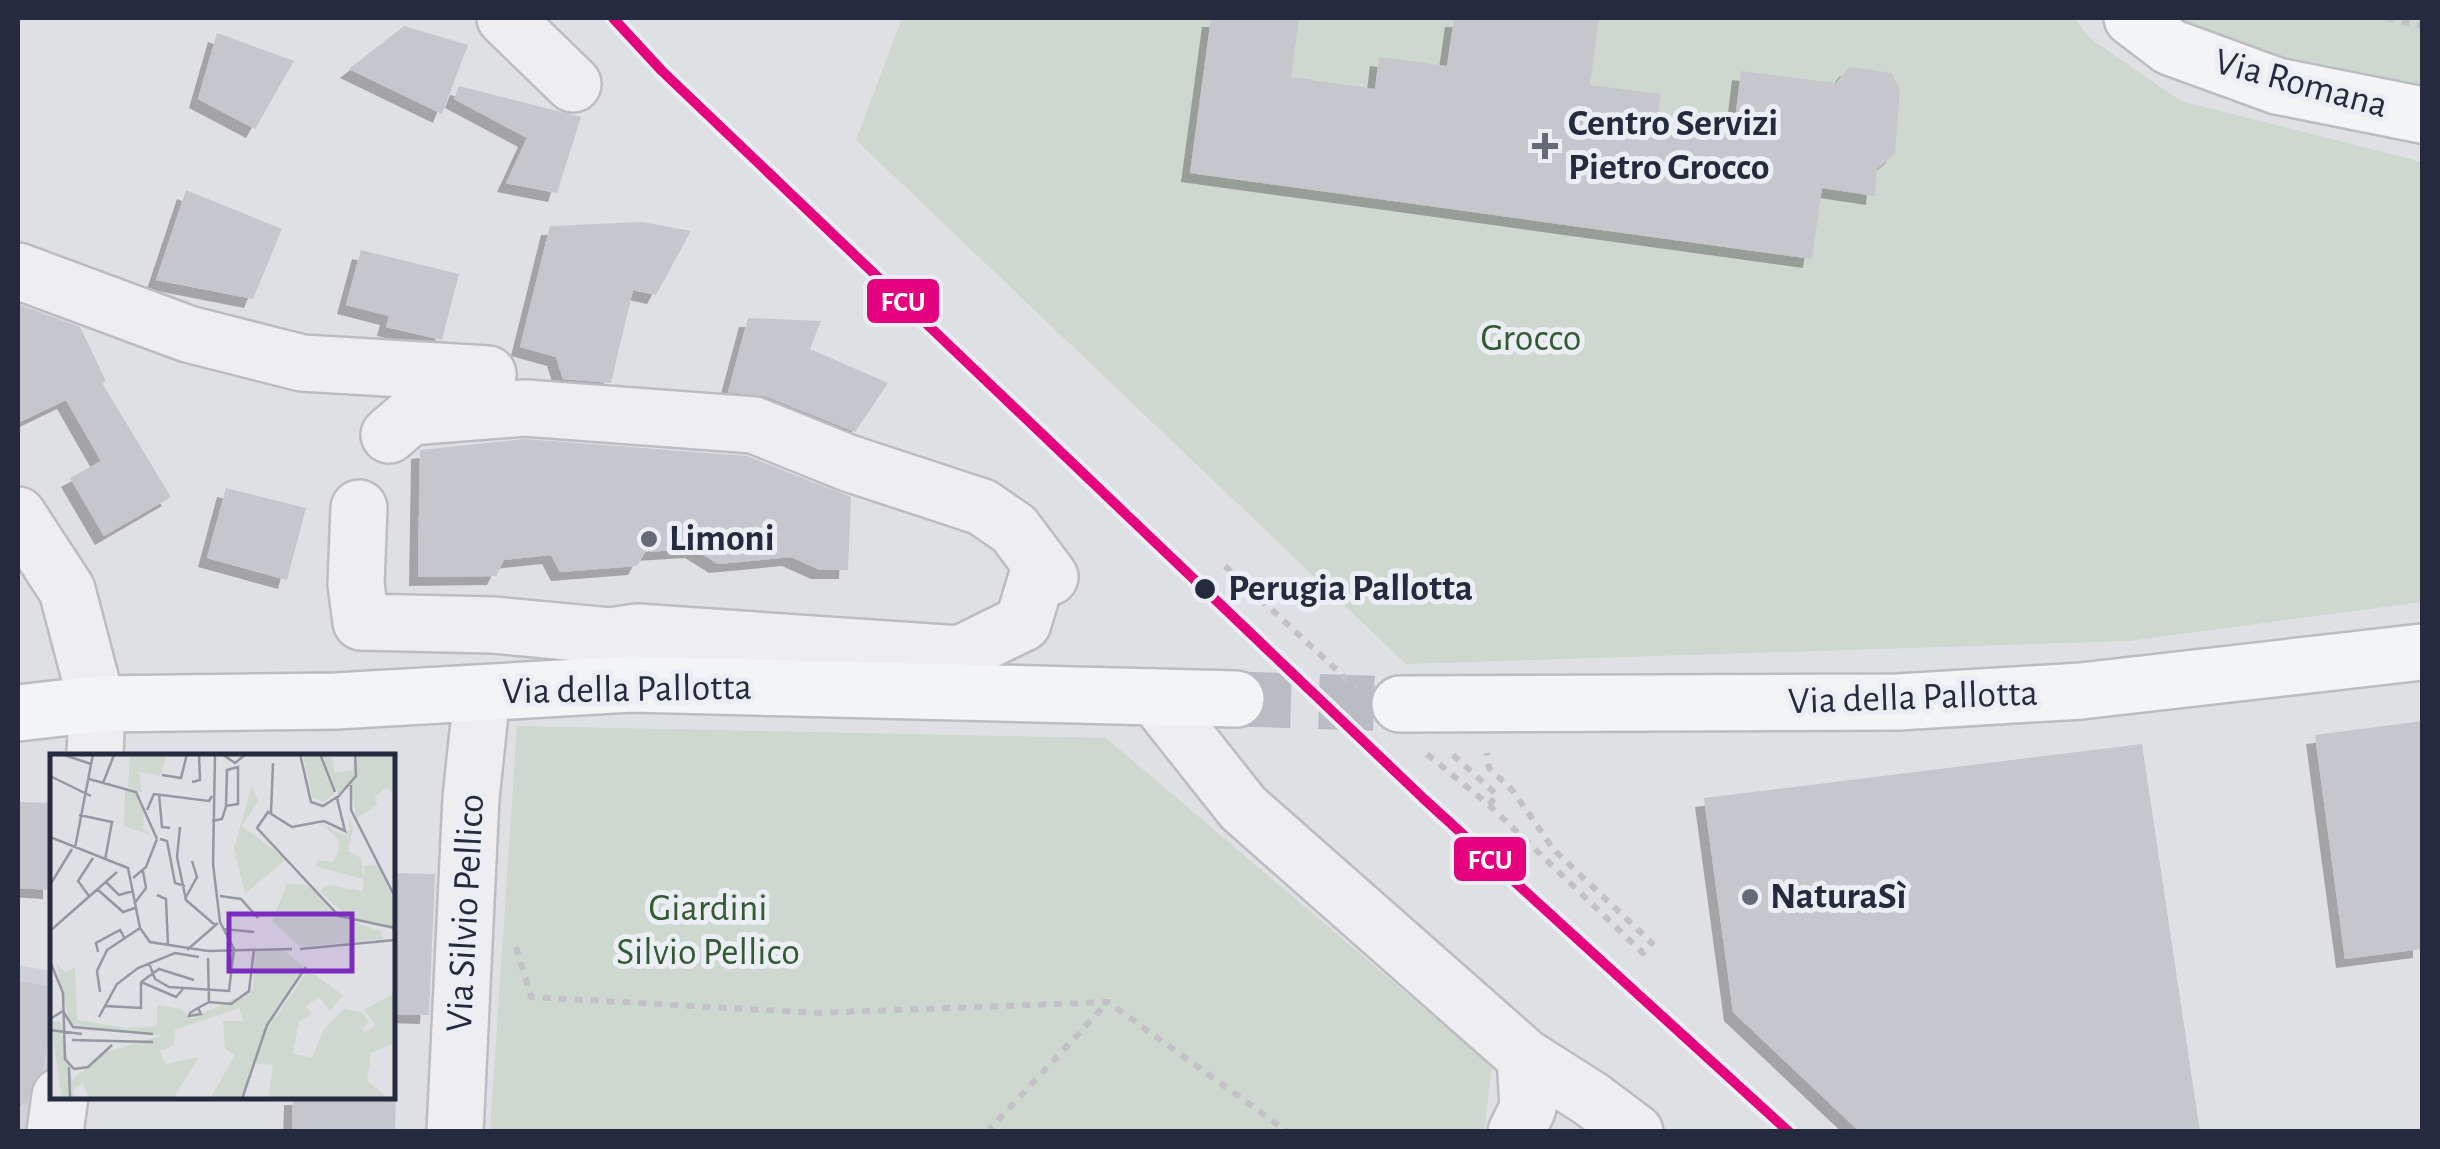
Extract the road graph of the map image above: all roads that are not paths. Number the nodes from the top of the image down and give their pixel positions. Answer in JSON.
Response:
{"nodes":[{"id":1,"x":505,"y":18,"type":"edge"},
{"id":2,"x":2132,"y":18,"type":"edge"},
{"id":3,"x":573,"y":84,"type":"dead end"},
{"id":4,"x":2422,"y":115,"type":"edge"},
{"id":5,"x":18,"y":270,"type":"edge"},
{"id":6,"x":488,"y":374,"type":"dead end"},
{"id":7,"x":389,"y":435,"type":"dead end"},
{"id":8,"x":358,"y":508,"type":"dead end"},
{"id":9,"x":18,"y":514,"type":"edge"},
{"id":10,"x":2422,"y":652,"type":"edge"},
{"id":11,"x":634,"y":658,"type":"junction"},
{"id":12,"x":482,"y":694,"type":"junction"},
{"id":13,"x":1154,"y":697,"type":"junction"},
{"id":14,"x":1236,"y":700,"type":"tunnel mouth"},
{"id":15,"x":18,"y":712,"type":"edge"},
{"id":16,"x":1394,"y":716,"type":"tunnel mouth"},
{"id":17,"x":96,"y":730,"type":"edge"},
{"id":18,"x":1526,"y":1057,"type":"junction"},
{"id":19,"x":60,"y":1099,"type":"edge"},
{"id":20,"x":55,"y":1132,"type":"edge"},
{"id":21,"x":455,"y":1132,"type":"edge"},
{"id":22,"x":1516,"y":1132,"type":"edge"},
{"id":23,"x":1634,"y":1132,"type":"edge"}],
"edges":[{"from":1,"to":3,"type":"street"},
{"from":2,"to":4,"type":"main road","name":"Via Romana"},
{"from":5,"to":6,"type":"street"},
{"from":7,"to":11,"type":"street"},
{"from":8,"to":11,"type":"street"},
{"from":9,"to":17,"type":"street"},
{"from":10,"to":16,"type":"main road","name":"Via della Pallotta"},
{"from":11,"to":12,"type":"main road","name":"Via della Pallotta"},
{"from":11,"to":13,"type":"main road","name":"Via della Pallotta"},
{"from":12,"to":17,"type":"main road","name":"Via della Pallotta"},
{"from":12,"to":21,"type":"street","name":"Via Silvio Pellico"},
{"from":13,"to":14,"type":"main road","name":"Via della Pallotta"},
{"from":13,"to":18,"type":"street"},
{"from":15,"to":17,"type":"main road","name":"Via della Pallotta"},
{"from":18,"to":22,"type":"street"},
{"from":18,"to":23,"type":"street"},
{"from":19,"to":20,"type":"street"}]}
